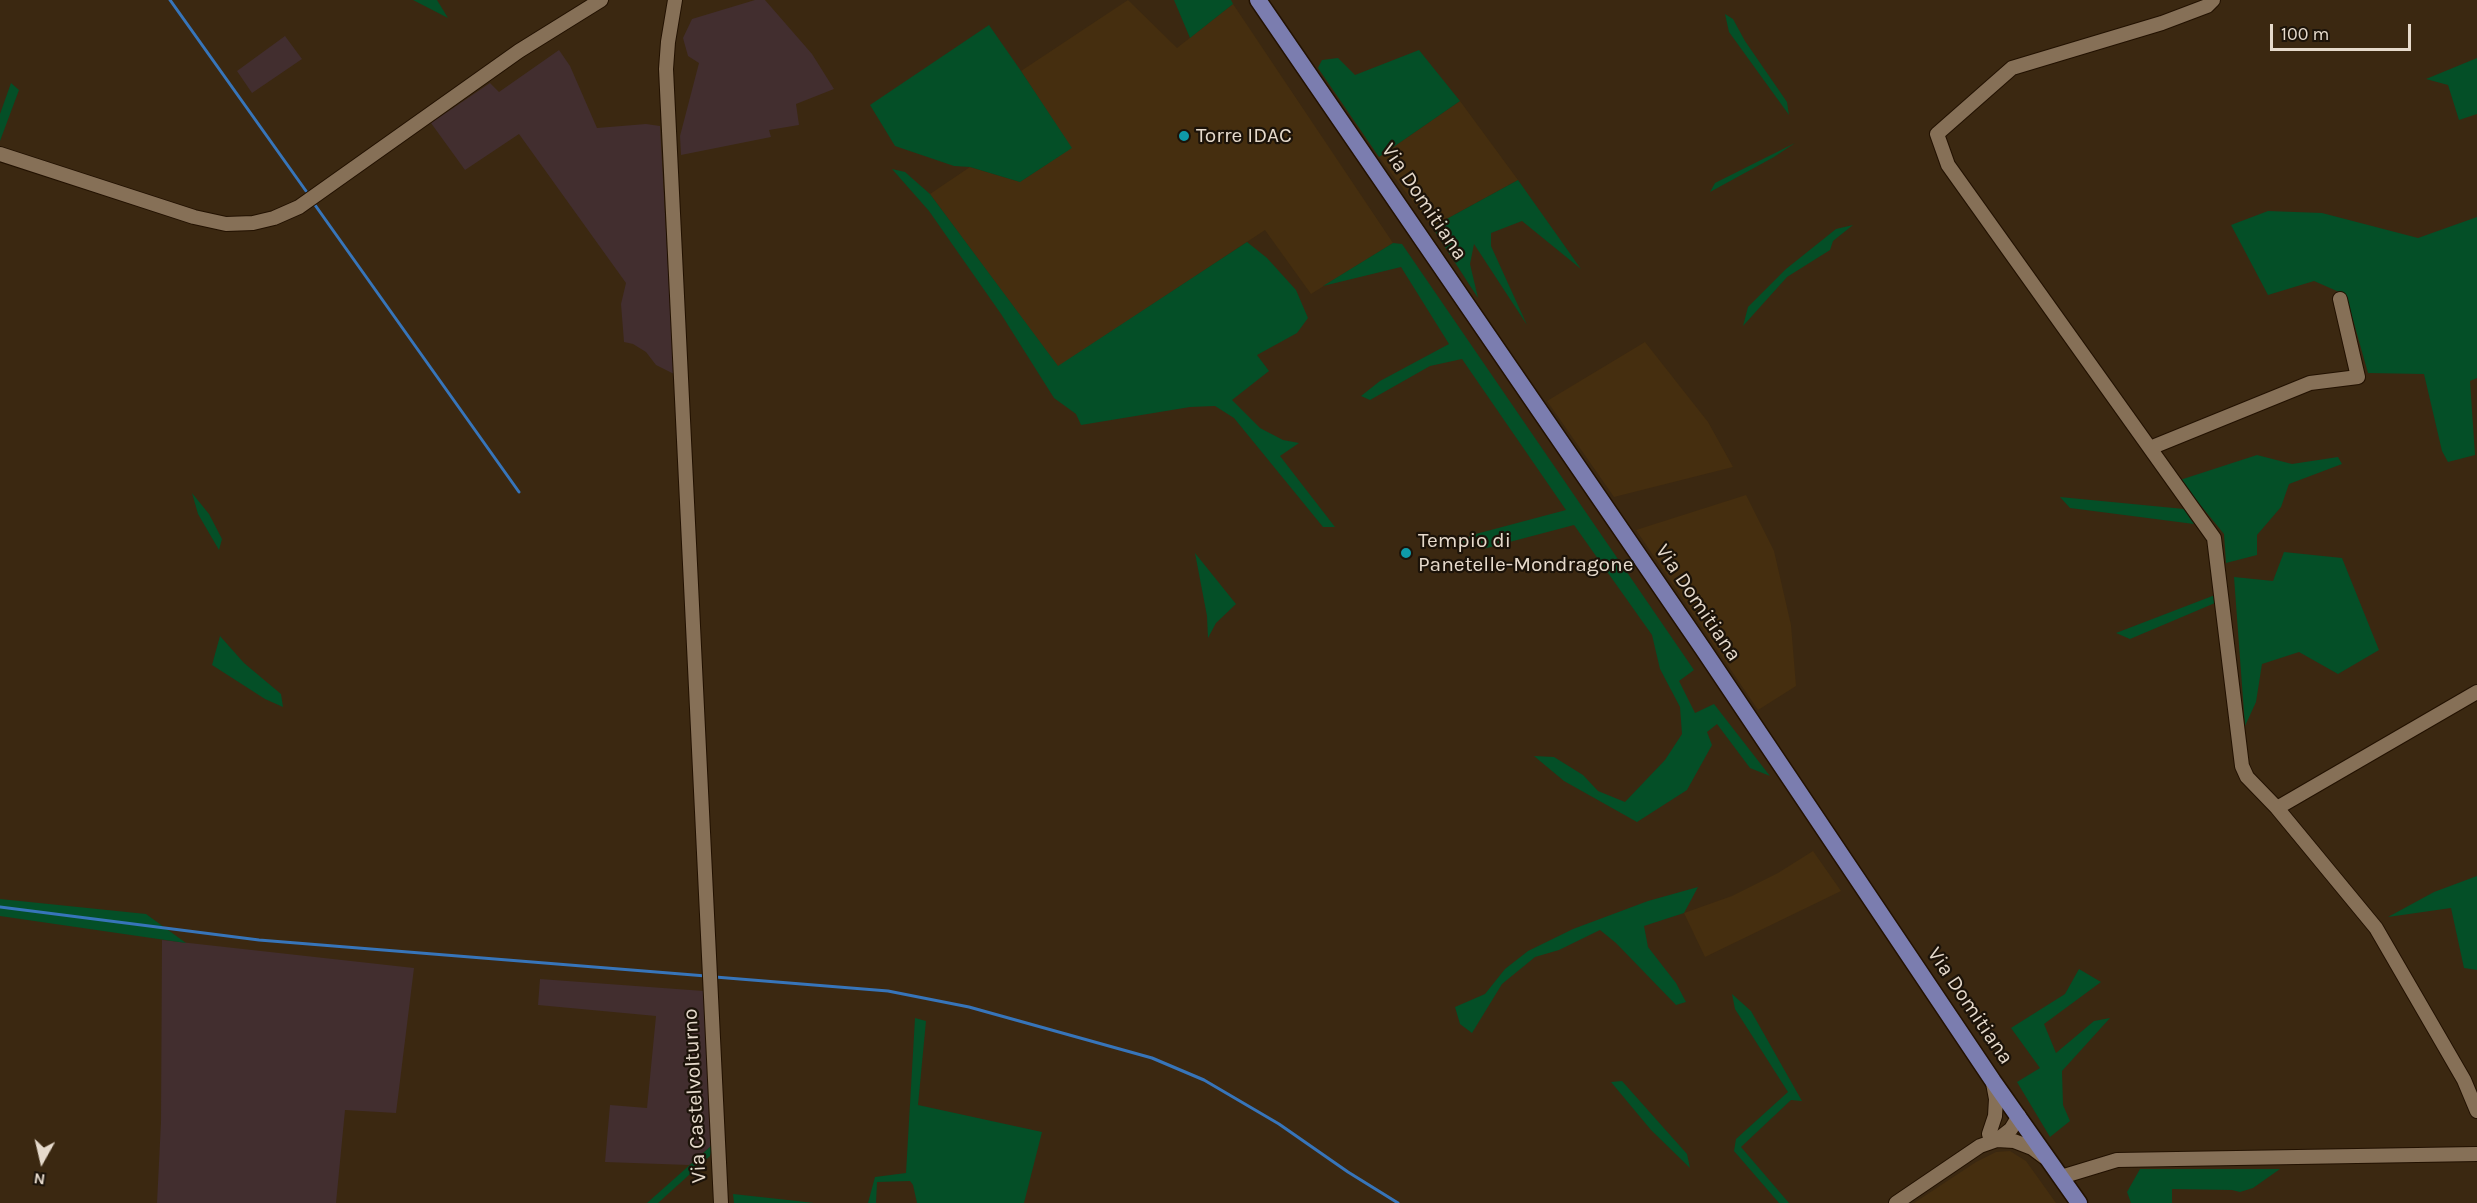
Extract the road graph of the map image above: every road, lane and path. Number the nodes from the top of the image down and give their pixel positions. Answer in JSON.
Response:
{"nodes":[{"id":1,"x":601,"y":0,"type":"edge"},
{"id":2,"x":675,"y":0,"type":"edge"},
{"id":3,"x":1258,"y":0,"type":"edge"},
{"id":4,"x":2213,"y":0,"type":"edge"},
{"id":5,"x":0,"y":154,"type":"edge"},
{"id":6,"x":2340,"y":299,"type":"dead end"},
{"id":7,"x":2150,"y":448,"type":"junction"},
{"id":8,"x":2477,"y":692,"type":"edge"},
{"id":9,"x":2277,"y":808,"type":"junction"},
{"id":10,"x":1993,"y":1081,"type":"junction"},
{"id":11,"x":2477,"y":1111,"type":"edge"},
{"id":12,"x":2019,"y":1116,"type":"junction"},
{"id":13,"x":1993,"y":1137,"type":"junction"},
{"id":14,"x":2477,"y":1154,"type":"edge"},
{"id":15,"x":2049,"y":1161,"type":"junction"},
{"id":16,"x":2061,"y":1178,"type":"junction"},
{"id":17,"x":722,"y":1203,"type":"edge"},
{"id":18,"x":1896,"y":1203,"type":"edge"},
{"id":19,"x":2079,"y":1203,"type":"edge"}],
"edges":[{"from":1,"to":5,"type":"street"},
{"from":2,"to":17,"type":"street","name":"Via Castelvolturno"},
{"from":3,"to":10,"type":"main road","name":"Via Domitiana"},
{"from":4,"to":7,"type":"street"},
{"from":6,"to":7,"type":"street"},
{"from":7,"to":9,"type":"street"},
{"from":8,"to":9,"type":"street"},
{"from":9,"to":11,"type":"street"},
{"from":10,"to":12,"type":"main road","name":"Via Domitiana"},
{"from":10,"to":13,"type":"street"},
{"from":12,"to":13,"type":"street"},
{"from":12,"to":15,"type":"main road","name":"Via Domitiana"},
{"from":13,"to":15,"type":"street"},
{"from":13,"to":18,"type":"street"},
{"from":14,"to":16,"type":"street"},
{"from":15,"to":16,"type":"main road","name":"Via Domitiana"},
{"from":16,"to":19,"type":"main road","name":"Via Domitiana"}]}
